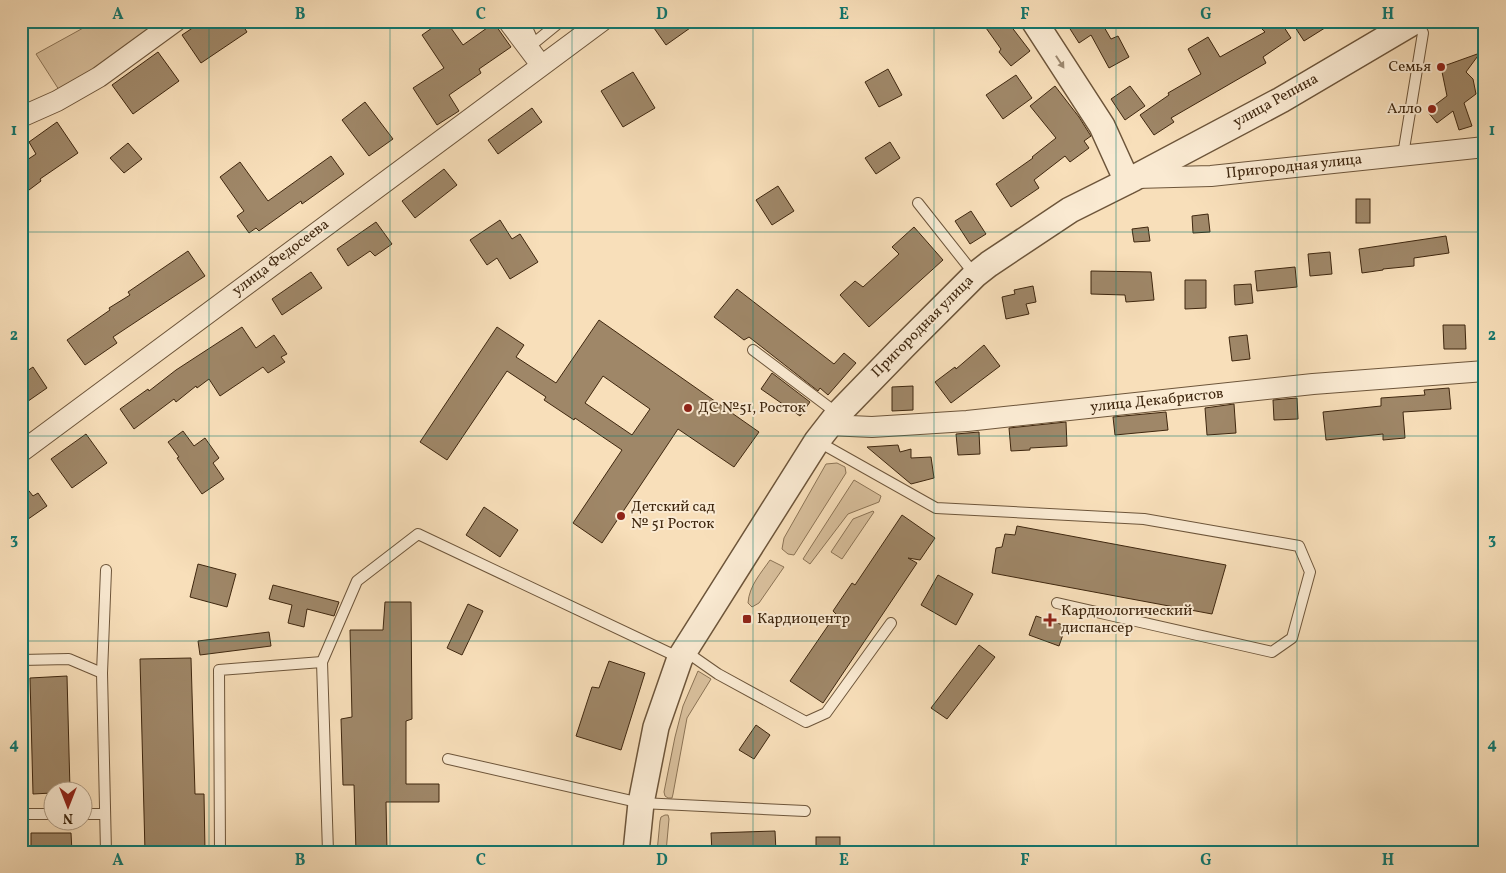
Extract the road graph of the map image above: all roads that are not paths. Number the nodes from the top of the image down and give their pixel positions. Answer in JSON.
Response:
{"nodes":[{"id":1,"x":176,"y":21,"type":"edge"},
{"id":2,"x":508,"y":21,"type":"edge"},
{"id":3,"x":524,"y":21,"type":"edge"},
{"id":4,"x":561,"y":21,"type":"edge"},
{"id":5,"x":602,"y":21,"type":"edge"},
{"id":6,"x":1034,"y":21,"type":"edge"},
{"id":7,"x":1416,"y":21,"type":"edge"},
{"id":8,"x":541,"y":65,"type":"junction"},
{"id":9,"x":21,"y":117,"type":"edge"},
{"id":10,"x":1485,"y":147,"type":"edge"},
{"id":11,"x":1404,"y":155,"type":"junction"},
{"id":12,"x":1131,"y":179,"type":"junction"},
{"id":13,"x":918,"y":203,"type":"dead end"},
{"id":14,"x":975,"y":275,"type":"junction"},
{"id":15,"x":754,"y":350,"type":"dead end"},
{"id":16,"x":1485,"y":371,"type":"edge"},
{"id":17,"x":828,"y":427,"type":"junction"},
{"id":18,"x":21,"y":452,"type":"edge"},
{"id":19,"x":106,"y":570,"type":"dead end"},
{"id":20,"x":1057,"y":603,"type":"dead end"},
{"id":21,"x":891,"y":623,"type":"dead end"},
{"id":22,"x":682,"y":654,"type":"junction"},
{"id":23,"x":21,"y":660,"type":"edge"},
{"id":24,"x":322,"y":662,"type":"junction"},
{"id":25,"x":102,"y":673,"type":"junction"},
{"id":26,"x":448,"y":759,"type":"dead end"},
{"id":27,"x":641,"y":803,"type":"junction"},
{"id":28,"x":805,"y":811,"type":"dead end"},
{"id":29,"x":21,"y":814,"type":"edge"},
{"id":30,"x":42,"y":814,"type":"edge"},
{"id":31,"x":92,"y":814,"type":"edge"},
{"id":32,"x":105,"y":814,"type":"junction"},
{"id":33,"x":106,"y":852,"type":"edge"},
{"id":34,"x":220,"y":852,"type":"edge"},
{"id":35,"x":328,"y":852,"type":"edge"},
{"id":36,"x":636,"y":852,"type":"edge"}],
"edges":[{"from":1,"to":9,"type":"street"},
{"from":2,"to":8,"type":"street"},
{"from":3,"to":4,"type":"lane"},
{"from":5,"to":8,"type":"street","name":"улица Федосеева"},
{"from":6,"to":12,"type":"street","one_way":true},
{"from":7,"to":11,"type":"lane"},
{"from":7,"to":12,"type":"street","name":"улица Репина"},
{"from":8,"to":18,"type":"street","name":"улица Федосеева"},
{"from":10,"to":11,"type":"street","name":"Пригородная улица"},
{"from":11,"to":12,"type":"street","name":"Пригородная улица"},
{"from":12,"to":14,"type":"street","name":"Пригородная улица"},
{"from":13,"to":14,"type":"lane"},
{"from":14,"to":17,"type":"street","name":"Пригородная улица"},
{"from":15,"to":17,"type":"lane"},
{"from":16,"to":17,"type":"street","name":"улица Декабристов"},
{"from":17,"to":20,"type":"lane"},
{"from":17,"to":22,"type":"street","name":"Пригородная улица"},
{"from":19,"to":25,"type":"lane"},
{"from":21,"to":22,"type":"lane"},
{"from":22,"to":24,"type":"lane"},
{"from":22,"to":27,"type":"street","name":"Пригородная улица"},
{"from":23,"to":25,"type":"lane"},
{"from":24,"to":34,"type":"lane"},
{"from":24,"to":35,"type":"lane"},
{"from":25,"to":32,"type":"lane"},
{"from":26,"to":27,"type":"lane"},
{"from":27,"to":28,"type":"lane"},
{"from":27,"to":36,"type":"street","name":"Пригородная улица"},
{"from":29,"to":30,"type":"lane"},
{"from":31,"to":32,"type":"lane"},
{"from":32,"to":33,"type":"lane"}]}
